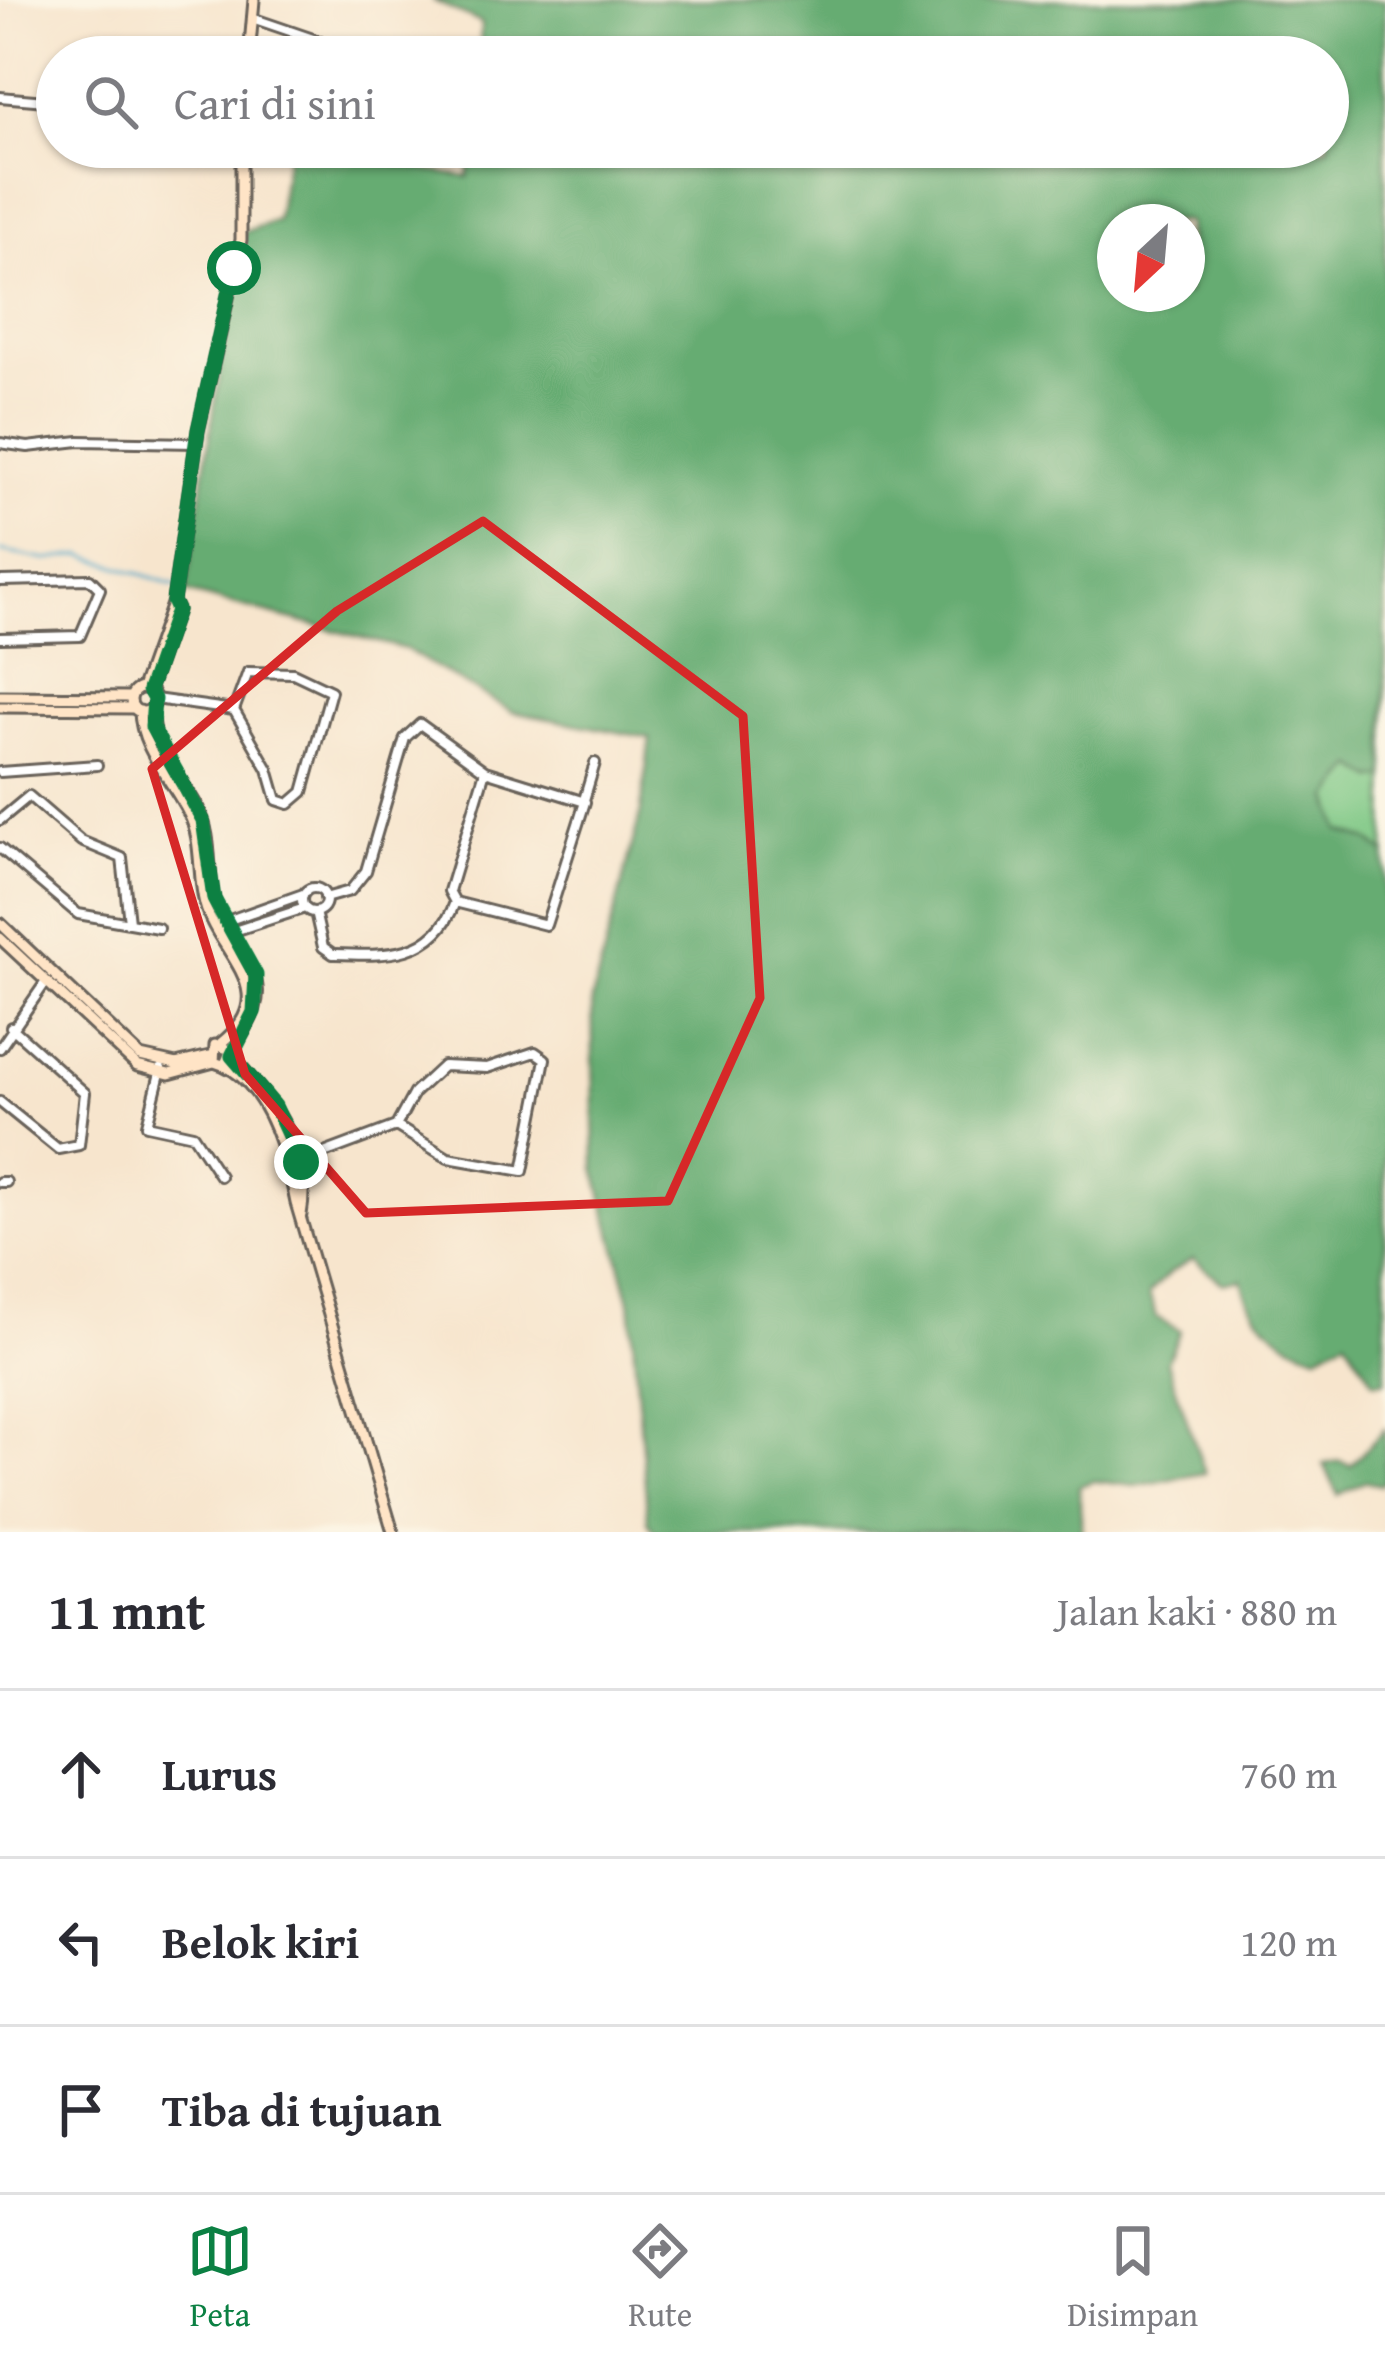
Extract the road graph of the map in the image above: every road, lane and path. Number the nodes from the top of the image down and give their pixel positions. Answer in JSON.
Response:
{"nodes":[{"id":1,"x":254,"y":0,"type":"edge"},
{"id":2,"x":252,"y":18,"type":"junction"},
{"id":3,"x":251,"y":36,"type":"edge"},
{"id":4,"x":305,"y":36,"type":"edge"},
{"id":5,"x":0,"y":97,"type":"edge"},
{"id":6,"x":36,"y":100,"type":"edge"},
{"id":7,"x":240,"y":168,"type":"edge"},
{"id":8,"x":197,"y":438,"type":"junction"},
{"id":9,"x":0,"y":443,"type":"edge"},
{"id":10,"x":0,"y":581,"type":"edge"},
{"id":11,"x":0,"y":638,"type":"edge"},
{"id":12,"x":0,"y":696,"type":"edge"},
{"id":13,"x":143,"y":700,"type":"junction"},
{"id":14,"x":0,"y":707,"type":"edge"},
{"id":15,"x":233,"y":710,"type":"junction"},
{"id":16,"x":596,"y":763,"type":"dead end"},
{"id":17,"x":97,"y":765,"type":"dead end"},
{"id":18,"x":484,"y":771,"type":"junction"},
{"id":19,"x":0,"y":772,"type":"edge"},
{"id":20,"x":584,"y":800,"type":"junction"},
{"id":21,"x":0,"y":820,"type":"edge"},
{"id":22,"x":0,"y":848,"type":"edge"},
{"id":23,"x":303,"y":894,"type":"junction"},
{"id":24,"x":326,"y":898,"type":"junction"},
{"id":25,"x":454,"y":902,"type":"junction"},
{"id":26,"x":310,"y":910,"type":"junction"},
{"id":27,"x":129,"y":922,"type":"junction"},
{"id":28,"x":0,"y":923,"type":"edge"},
{"id":29,"x":227,"y":927,"type":"junction"},
{"id":30,"x":158,"y":928,"type":"dead end"},
{"id":31,"x":0,"y":938,"type":"edge"},
{"id":32,"x":248,"y":968,"type":"junction"},
{"id":33,"x":45,"y":983,"type":"junction"},
{"id":34,"x":84,"y":1012,"type":"junction"},
{"id":35,"x":11,"y":1027,"type":"junction"},
{"id":36,"x":0,"y":1048,"type":"edge"},
{"id":37,"x":222,"y":1055,"type":"junction"},
{"id":38,"x":161,"y":1068,"type":"junction"},
{"id":39,"x":263,"y":1099,"type":"junction"},
{"id":40,"x":0,"y":1102,"type":"edge"},
{"id":41,"x":396,"y":1126,"type":"junction"},
{"id":42,"x":301,"y":1162,"type":"junction"},
{"id":43,"x":220,"y":1176,"type":"dead end"},
{"id":44,"x":299,"y":1199,"type":"junction"},
{"id":45,"x":393,"y":1532,"type":"edge"}],
"edges":[{"from":1,"to":2,"type":"street"},
{"from":2,"to":3,"type":"street"},
{"from":2,"to":4,"type":"street"},
{"from":5,"to":6,"type":"street"},
{"from":7,"to":8,"type":"street"},
{"from":8,"to":9,"type":"street"},
{"from":8,"to":13,"type":"street"},
{"from":10,"to":11,"type":"street"},
{"from":12,"to":13,"type":"street"},
{"from":13,"to":14,"type":"street"},
{"from":13,"to":15,"type":"street"},
{"from":13,"to":29,"type":"street"},
{"from":13,"to":32,"type":"street"},
{"from":15,"to":15,"type":"street"},
{"from":16,"to":20,"type":"street"},
{"from":17,"to":19,"type":"street"},
{"from":18,"to":20,"type":"street"},
{"from":18,"to":24,"type":"street"},
{"from":18,"to":25,"type":"street"},
{"from":20,"to":25,"type":"street"},
{"from":21,"to":27,"type":"street"},
{"from":22,"to":27,"type":"street"},
{"from":23,"to":24,"type":"street"},
{"from":23,"to":26,"type":"street"},
{"from":23,"to":29,"type":"street"},
{"from":24,"to":26,"type":"street"},
{"from":25,"to":26,"type":"street"},
{"from":26,"to":29,"type":"street"},
{"from":27,"to":30,"type":"street"},
{"from":28,"to":34,"type":"street"},
{"from":29,"to":32,"type":"street"},
{"from":31,"to":33,"type":"street"},
{"from":32,"to":37,"type":"street"},
{"from":33,"to":34,"type":"street"},
{"from":33,"to":35,"type":"street"},
{"from":34,"to":38,"type":"street"},
{"from":35,"to":36,"type":"street"},
{"from":35,"to":40,"type":"street"},
{"from":37,"to":38,"type":"street"},
{"from":37,"to":39,"type":"street"},
{"from":38,"to":43,"type":"street"},
{"from":39,"to":42,"type":"street"},
{"from":39,"to":44,"type":"street"},
{"from":41,"to":41,"type":"street"},
{"from":41,"to":42,"type":"street"},
{"from":42,"to":44,"type":"street"},
{"from":44,"to":45,"type":"street"}]}
